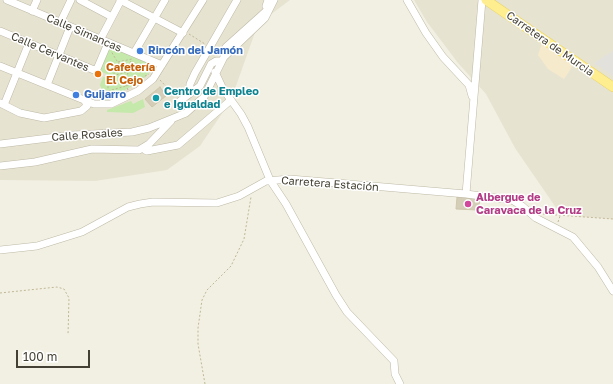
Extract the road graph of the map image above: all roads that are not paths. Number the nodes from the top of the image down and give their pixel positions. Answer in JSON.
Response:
{"nodes":[{"id":1,"x":37,"y":0,"type":"edge"},
{"id":2,"x":71,"y":0,"type":"edge"},
{"id":3,"x":80,"y":0,"type":"edge"},
{"id":4,"x":121,"y":0,"type":"edge"},
{"id":5,"x":165,"y":0,"type":"edge"},
{"id":6,"x":237,"y":0,"type":"edge"},
{"id":7,"x":274,"y":0,"type":"edge"},
{"id":8,"x":407,"y":0,"type":"edge"},
{"id":9,"x":482,"y":0,"type":"edge"},
{"id":10,"x":486,"y":0,"type":"edge"},
{"id":11,"x":12,"y":1,"type":"edge"},
{"id":12,"x":201,"y":1,"type":"edge"},
{"id":13,"x":268,"y":6,"type":"edge"},
{"id":14,"x":32,"y":11,"type":"junction"},
{"id":15,"x":112,"y":17,"type":"junction"},
{"id":16,"x":154,"y":18,"type":"junction"},
{"id":17,"x":60,"y":23,"type":"junction"},
{"id":18,"x":70,"y":27,"type":"junction"},
{"id":19,"x":0,"y":31,"type":"edge"},
{"id":20,"x":183,"y":32,"type":"junction"},
{"id":21,"x":100,"y":40,"type":"junction"},
{"id":22,"x":29,"y":42,"type":"junction"},
{"id":23,"x":108,"y":43,"type":"junction"},
{"id":24,"x":226,"y":47,"type":"dead end"},
{"id":25,"x":59,"y":55,"type":"junction"},
{"id":26,"x":134,"y":56,"type":"junction"},
{"id":27,"x":221,"y":61,"type":"junction"},
{"id":28,"x":0,"y":66,"type":"edge"},
{"id":29,"x":162,"y":66,"type":"junction"},
{"id":30,"x":477,"y":67,"type":"junction"},
{"id":31,"x":215,"y":72,"type":"junction"},
{"id":32,"x":457,"y":72,"type":"junction"},
{"id":33,"x":17,"y":73,"type":"junction"},
{"id":34,"x":47,"y":85,"type":"junction"},
{"id":35,"x":613,"y":88,"type":"edge"},
{"id":36,"x":189,"y":92,"type":"junction"},
{"id":37,"x":180,"y":100,"type":"road end"},
{"id":38,"x":231,"y":100,"type":"junction"},
{"id":39,"x":85,"y":101,"type":"junction"},
{"id":40,"x":474,"y":102,"type":"junction"},
{"id":41,"x":2,"y":104,"type":"edge"},
{"id":42,"x":172,"y":119,"type":"junction"},
{"id":43,"x":0,"y":144,"type":"edge"},
{"id":44,"x":144,"y":147,"type":"junction"},
{"id":45,"x":0,"y":166,"type":"edge"},
{"id":46,"x":270,"y":180,"type":"junction"},
{"id":47,"x":466,"y":194,"type":"junction"},
{"id":48,"x":0,"y":250,"type":"edge"},
{"id":49,"x":613,"y":290,"type":"edge"},
{"id":50,"x":400,"y":384,"type":"edge"}],
"edges":[{"from":1,"to":14,"type":"street"},
{"from":2,"to":17,"type":"street"},
{"from":3,"to":15,"type":"street"},
{"from":4,"to":15,"type":"street"},
{"from":4,"to":16,"type":"street"},
{"from":5,"to":16,"type":"street"},
{"from":6,"to":36,"type":"street"},
{"from":7,"to":13,"type":"street"},
{"from":8,"to":32,"type":"street"},
{"from":9,"to":30,"type":"street"},
{"from":10,"to":35,"type":"main road","name":"Carretera de Murcia"},
{"from":11,"to":14,"type":"street","name":"Calle Simancas"},
{"from":12,"to":20,"type":"street"},
{"from":13,"to":24,"type":"street"},
{"from":13,"to":27,"type":"street"},
{"from":14,"to":17,"type":"street","name":"Calle Simancas"},
{"from":15,"to":21,"type":"street"},
{"from":16,"to":20,"type":"street"},
{"from":16,"to":26,"type":"street"},
{"from":17,"to":18,"type":"street","name":"Calle Simancas"},
{"from":18,"to":21,"type":"street","name":"Calle Simancas"},
{"from":18,"to":25,"type":"street"},
{"from":19,"to":22,"type":"street","name":"Calle Cervantes"},
{"from":20,"to":29,"type":"street"},
{"from":21,"to":23,"type":"street","name":"Calle Simancas"},
{"from":22,"to":25,"type":"street","name":"Calle Cervantes"},
{"from":22,"to":33,"type":"street"},
{"from":23,"to":25,"type":"street","name":"Calle Cervantes"},
{"from":23,"to":26,"type":"street","name":"Calle Simancas"},
{"from":25,"to":34,"type":"street"},
{"from":26,"to":29,"type":"street","name":"Calle Simancas"},
{"from":27,"to":31,"type":"street"},
{"from":27,"to":36,"type":"street"},
{"from":28,"to":33,"type":"street"},
{"from":29,"to":39,"type":"street"},
{"from":30,"to":32,"type":"street"},
{"from":30,"to":40,"type":"street"},
{"from":31,"to":38,"type":"street"},
{"from":31,"to":42,"type":"street"},
{"from":32,"to":40,"type":"street"},
{"from":33,"to":34,"type":"street"},
{"from":33,"to":41,"type":"street"},
{"from":34,"to":39,"type":"street"},
{"from":36,"to":37,"type":"street"},
{"from":38,"to":44,"type":"street"},
{"from":38,"to":46,"type":"street"},
{"from":39,"to":41,"type":"street"},
{"from":40,"to":47,"type":"street"},
{"from":42,"to":43,"type":"street","name":"Calle Rosales"},
{"from":42,"to":44,"type":"street"},
{"from":44,"to":45,"type":"street"},
{"from":46,"to":47,"type":"street","name":"Carretera Estación"},
{"from":46,"to":48,"type":"street","name":"Carretera Estación"},
{"from":46,"to":50,"type":"street"},
{"from":47,"to":49,"type":"street","name":"Carretera Estación"}]}
